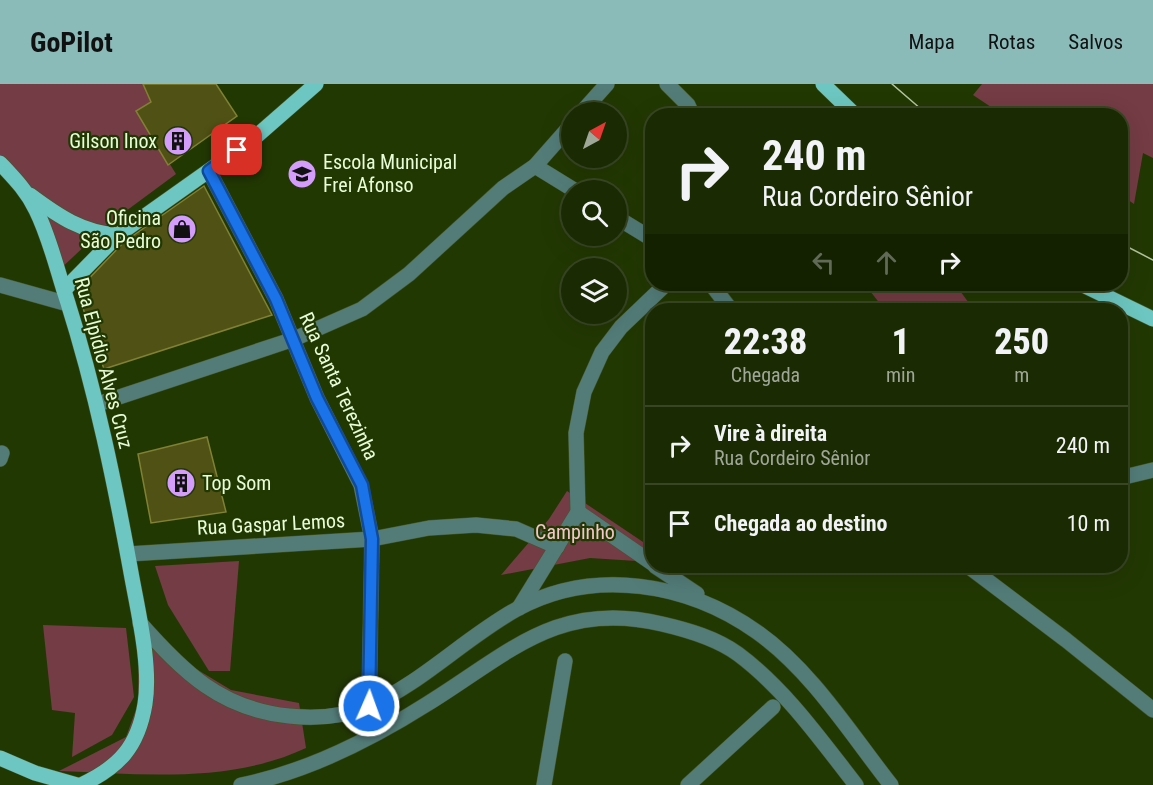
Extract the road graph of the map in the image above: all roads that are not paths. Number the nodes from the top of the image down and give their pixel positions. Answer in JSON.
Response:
{"nodes":[{"id":1,"x":316,"y":84,"type":"edge"},
{"id":2,"x":607,"y":84,"type":"edge"},
{"id":3,"x":667,"y":84,"type":"edge"},
{"id":4,"x":823,"y":84,"type":"edge"},
{"id":5,"x":591,"y":102,"type":"edge"},
{"id":6,"x":689,"y":108,"type":"edge"},
{"id":7,"x":848,"y":108,"type":"edge"},
{"id":8,"x":561,"y":136,"type":"edge"},
{"id":9,"x":0,"y":163,"type":"edge"},
{"id":10,"x":535,"y":166,"type":"junction"},
{"id":11,"x":209,"y":171,"type":"junction"},
{"id":12,"x":561,"y":182,"type":"edge"},
{"id":13,"x":26,"y":190,"type":"junction"},
{"id":14,"x":627,"y":224,"type":"edge"},
{"id":15,"x":118,"y":235,"type":"junction"},
{"id":16,"x":645,"y":235,"type":"edge"},
{"id":17,"x":0,"y":285,"type":"edge"},
{"id":18,"x":659,"y":291,"type":"edge"},
{"id":19,"x":716,"y":291,"type":"edge"},
{"id":20,"x":1095,"y":291,"type":"edge"},
{"id":21,"x":66,"y":297,"type":"junction"},
{"id":22,"x":646,"y":303,"type":"edge"},
{"id":23,"x":726,"y":303,"type":"edge"},
{"id":24,"x":1120,"y":303,"type":"edge"},
{"id":25,"x":645,"y":304,"type":"edge"},
{"id":26,"x":1128,"y":307,"type":"edge"},
{"id":27,"x":1153,"y":319,"type":"edge"},
{"id":28,"x":294,"y":339,"type":"junction"},
{"id":29,"x":98,"y":404,"type":"junction"},
{"id":30,"x":1153,"y":470,"type":"edge"},
{"id":31,"x":1128,"y":476,"type":"edge"},
{"id":32,"x":578,"y":512,"type":"junction"},
{"id":33,"x":372,"y":539,"type":"junction"},
{"id":34,"x":556,"y":547,"type":"junction"},
{"id":35,"x":128,"y":554,"type":"junction"},
{"id":36,"x":645,"y":559,"type":"edge"},
{"id":37,"x":666,"y":573,"type":"edge"},
{"id":38,"x":977,"y":573,"type":"edge"},
{"id":39,"x":709,"y":603,"type":"junction"},
{"id":40,"x":519,"y":608,"type":"junction"},
{"id":41,"x":140,"y":624,"type":"junction"},
{"id":42,"x":565,"y":661,"type":"dead end"},
{"id":43,"x":369,"y":706,"type":"junction"},
{"id":44,"x":773,"y":707,"type":"dead end"},
{"id":45,"x":1153,"y":710,"type":"edge"},
{"id":46,"x":0,"y":758,"type":"edge"},
{"id":47,"x":60,"y":782,"type":"edge"},
{"id":48,"x":79,"y":785,"type":"edge"},
{"id":49,"x":241,"y":785,"type":"edge"},
{"id":50,"x":544,"y":785,"type":"edge"},
{"id":51,"x":688,"y":785,"type":"edge"},
{"id":52,"x":856,"y":785,"type":"edge"},
{"id":53,"x":891,"y":785,"type":"edge"}],
"edges":[{"from":1,"to":11,"type":"main road"},
{"from":2,"to":5,"type":"street"},
{"from":3,"to":6,"type":"street"},
{"from":4,"to":7,"type":"main road"},
{"from":8,"to":10,"type":"street"},
{"from":9,"to":13,"type":"main road","name":"Rua Elpídio Alves Cruz"},
{"from":10,"to":12,"type":"street"},
{"from":10,"to":28,"type":"street"},
{"from":11,"to":15,"type":"main road"},
{"from":11,"to":28,"type":"street","name":"Rua Santa Terezinha"},
{"from":13,"to":15,"type":"main road"},
{"from":13,"to":21,"type":"main road","name":"Rua Elpídio Alves Cruz"},
{"from":14,"to":16,"type":"street"},
{"from":15,"to":21,"type":"main road"},
{"from":17,"to":21,"type":"street"},
{"from":18,"to":22,"type":"street"},
{"from":19,"to":23,"type":"street"},
{"from":20,"to":24,"type":"main road"},
{"from":21,"to":29,"type":"main road","name":"Rua Elpídio Alves Cruz"},
{"from":25,"to":32,"type":"street"},
{"from":26,"to":27,"type":"main road"},
{"from":28,"to":29,"type":"street"},
{"from":28,"to":33,"type":"street","name":"Rua Santa Terezinha"},
{"from":29,"to":35,"type":"main road","name":"Rua Elpídio Alves Cruz"},
{"from":30,"to":31,"type":"street"},
{"from":32,"to":34,"type":"street"},
{"from":32,"to":36,"type":"street"},
{"from":33,"to":34,"type":"street","name":"Rua Gaspar Lemos"},
{"from":33,"to":35,"type":"street","name":"Rua Gaspar Lemos"},
{"from":33,"to":43,"type":"street","name":"Rua Santa Terezinha"},
{"from":34,"to":40,"type":"street"},
{"from":35,"to":41,"type":"main road","name":"Rua Elpídio Alves Cruz"},
{"from":37,"to":39,"type":"street"},
{"from":38,"to":45,"type":"street"},
{"from":39,"to":40,"type":"street"},
{"from":39,"to":53,"type":"street"},
{"from":40,"to":43,"type":"street"},
{"from":41,"to":43,"type":"street"},
{"from":41,"to":48,"type":"main road","name":"Rua Elpídio Alves Cruz"},
{"from":42,"to":50,"type":"street"},
{"from":44,"to":51,"type":"street"},
{"from":46,"to":47,"type":"main road"},
{"from":47,"to":48,"type":"main road"},
{"from":49,"to":52,"type":"street"}]}
